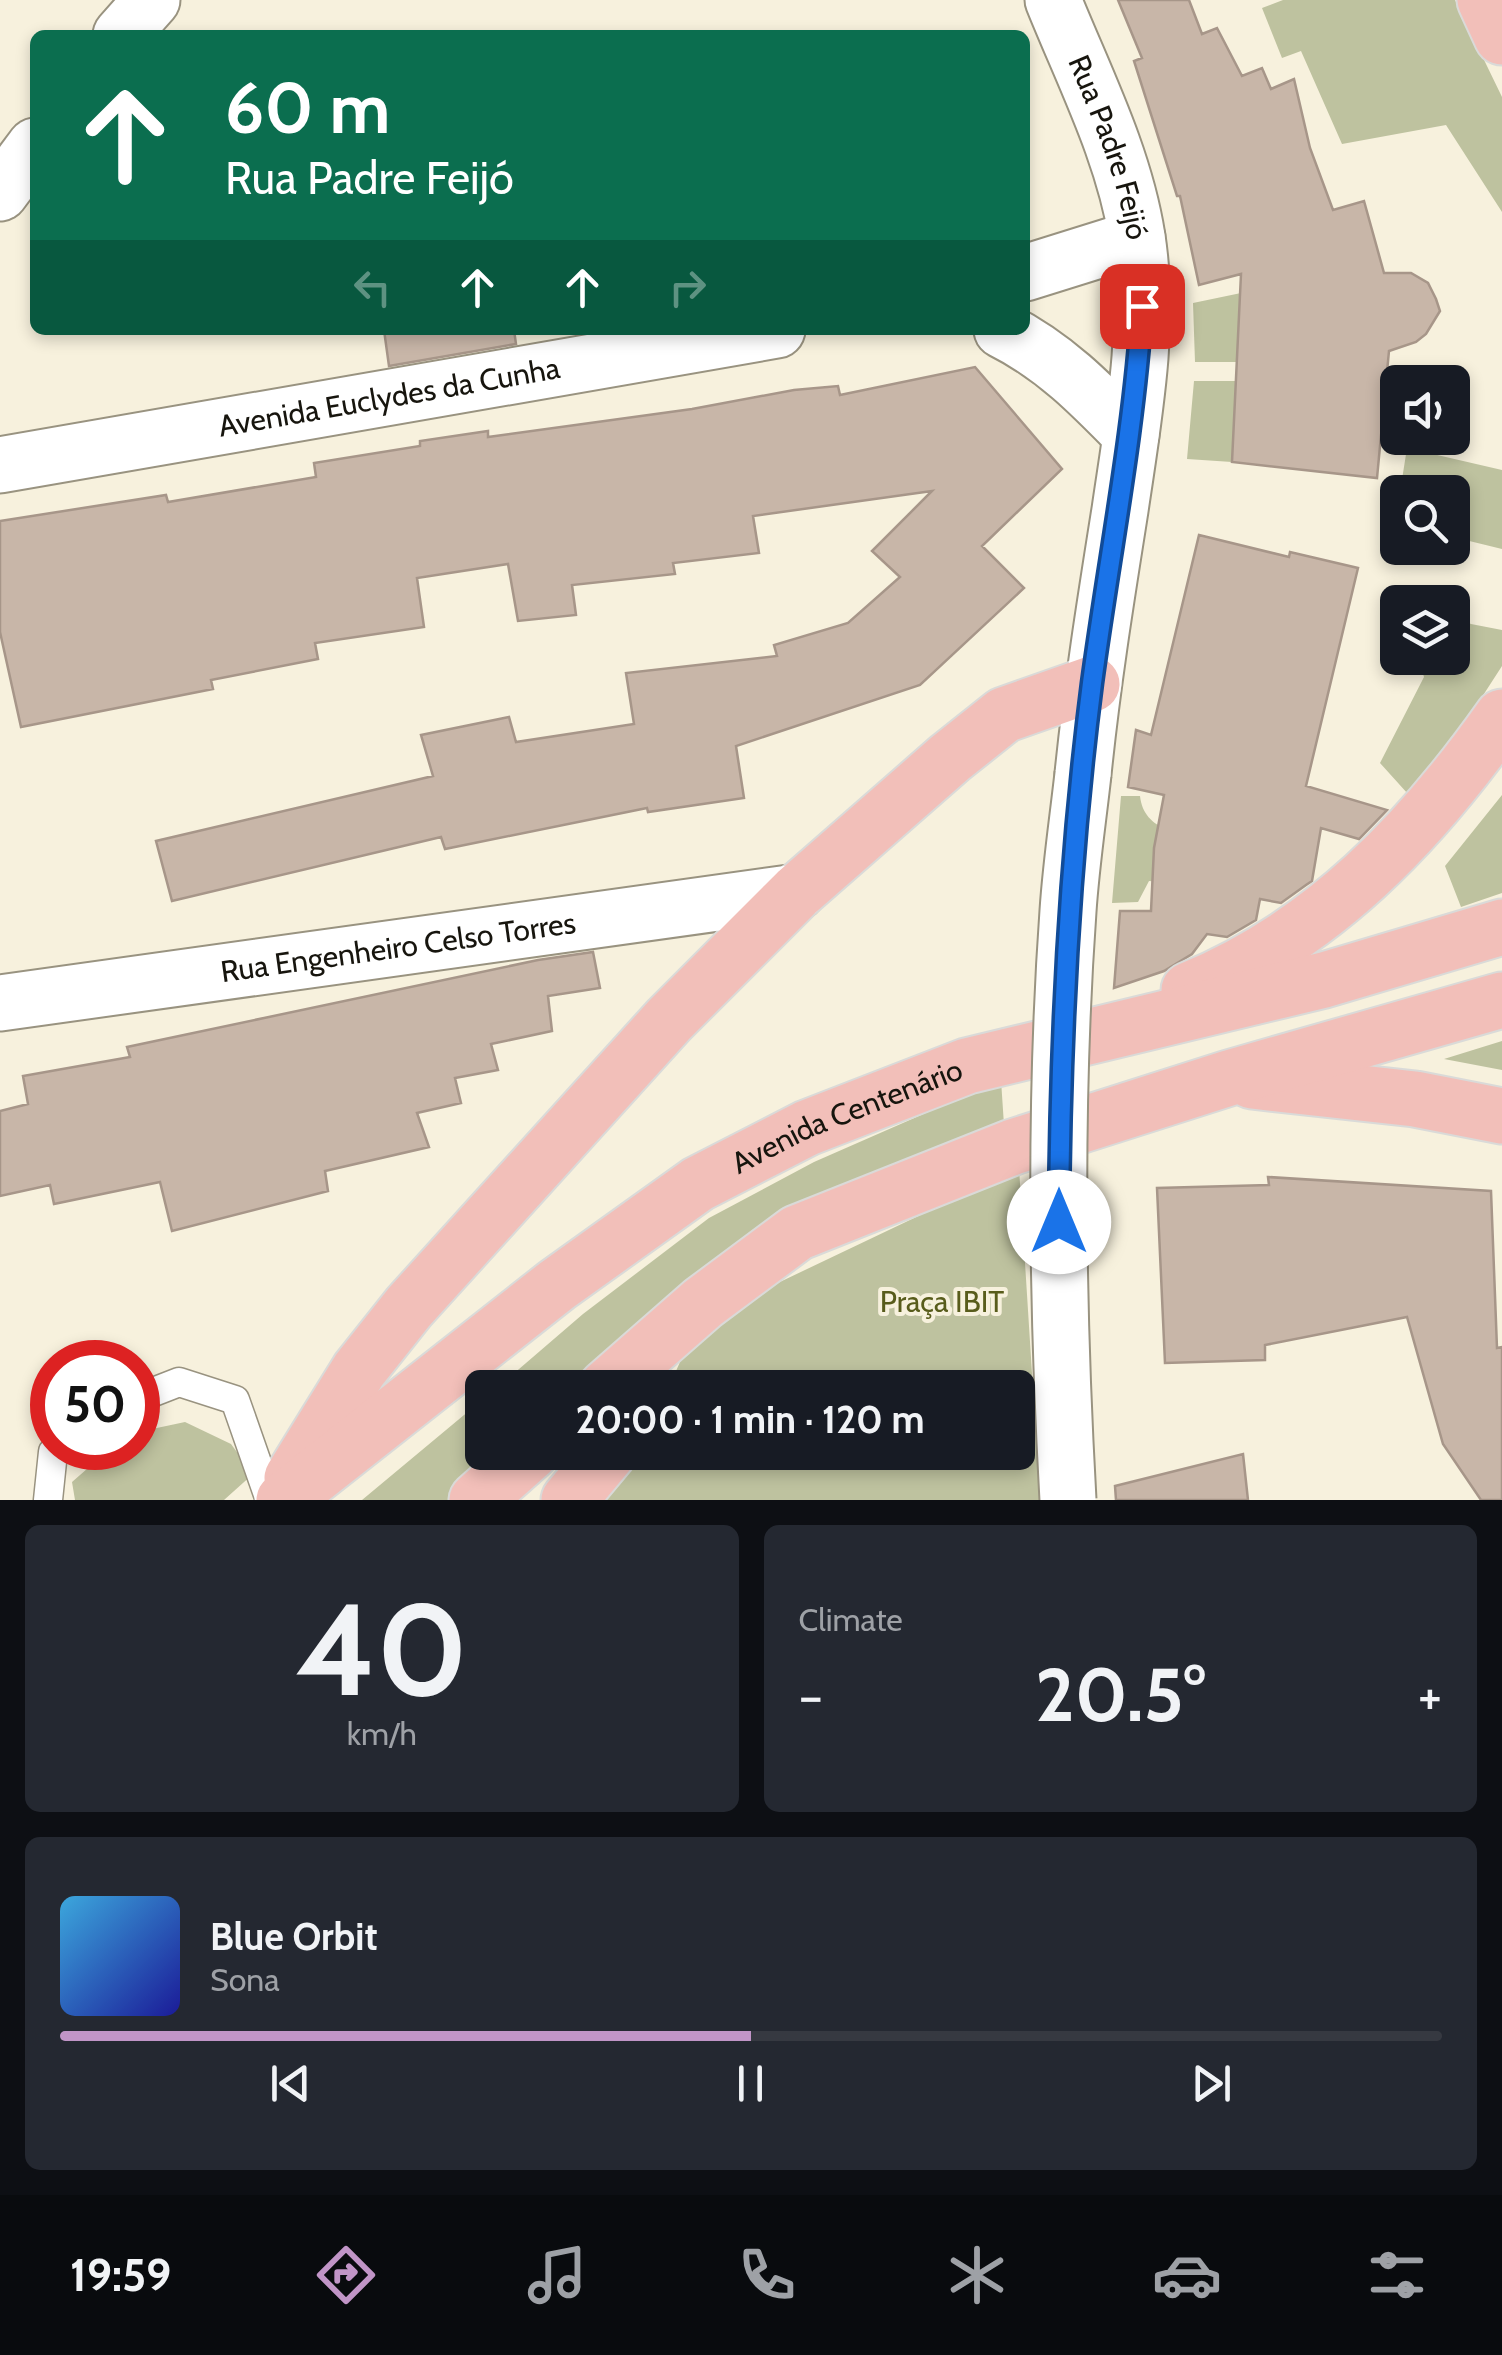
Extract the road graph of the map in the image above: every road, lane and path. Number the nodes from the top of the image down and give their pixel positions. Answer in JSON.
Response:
{"nodes":[{"id":1,"x":152,"y":0,"type":"edge"},
{"id":2,"x":1053,"y":0,"type":"edge"},
{"id":3,"x":1485,"y":0,"type":"edge"},
{"id":4,"x":125,"y":30,"type":"edge"},
{"id":5,"x":1502,"y":37,"type":"edge"},
{"id":6,"x":30,"y":153,"type":"edge"},
{"id":7,"x":0,"y":193,"type":"edge"},
{"id":8,"x":1137,"y":238,"type":"junction"},
{"id":9,"x":1030,"y":271,"type":"edge"},
{"id":10,"x":747,"y":335,"type":"edge"},
{"id":11,"x":1012,"y":335,"type":"edge"},
{"id":12,"x":1131,"y":434,"type":"junction"},
{"id":13,"x":0,"y":465,"type":"edge"},
{"id":14,"x":1092,"y":684,"type":"junction"},
{"id":15,"x":1502,"y":717,"type":"edge"},
{"id":16,"x":797,"y":892,"type":"junction"},
{"id":17,"x":1502,"y":927,"type":"edge"},
{"id":18,"x":1502,"y":1000,"type":"edge"},
{"id":19,"x":0,"y":1004,"type":"edge"},
{"id":20,"x":1040,"y":1050,"type":"junction"},
{"id":21,"x":1230,"y":1078,"type":"junction"},
{"id":22,"x":1502,"y":1116,"type":"edge"},
{"id":23,"x":703,"y":1303,"type":"junction"},
{"id":24,"x":627,"y":1370,"type":"edge"},
{"id":25,"x":664,"y":1370,"type":"edge"},
{"id":26,"x":160,"y":1389,"type":"edge"},
{"id":27,"x":51,"y":1470,"type":"edge"},
{"id":28,"x":511,"y":1470,"type":"edge"},
{"id":29,"x":594,"y":1470,"type":"edge"},
{"id":30,"x":48,"y":1500,"type":"edge"},
{"id":31,"x":270,"y":1500,"type":"edge"},
{"id":32,"x":281,"y":1500,"type":"edge"},
{"id":33,"x":477,"y":1500,"type":"edge"},
{"id":34,"x":569,"y":1500,"type":"edge"},
{"id":35,"x":1068,"y":1500,"type":"edge"}],
"edges":[{"from":1,"to":4,"type":"main road"},
{"from":2,"to":8,"type":"main road","name":"Rua Padre Feijó"},
{"from":3,"to":5,"type":"main road"},
{"from":6,"to":7,"type":"main road"},
{"from":8,"to":9,"type":"main road"},
{"from":8,"to":12,"type":"main road","name":"Rua Padre Feijó"},
{"from":10,"to":13,"type":"main road","name":"Avenida Euclydes da Cunha"},
{"from":11,"to":12,"type":"main road"},
{"from":12,"to":14,"type":"main road","name":"Rua Padre Feijó"},
{"from":14,"to":16,"type":"main road"},
{"from":14,"to":35,"type":"main road","name":"Rua Padre Feijó","bridge":true},
{"from":15,"to":20,"type":"main road"},
{"from":16,"to":19,"type":"main road","name":"Rua Engenheiro Celso Torres"},
{"from":16,"to":32,"type":"main road"},
{"from":17,"to":20,"type":"main road","name":"Avenida Centenário"},
{"from":18,"to":21,"type":"main road"},
{"from":20,"to":32,"type":"main road","name":"Avenida Centenário"},
{"from":21,"to":22,"type":"main road"},
{"from":21,"to":23,"type":"main road"},
{"from":23,"to":24,"type":"main road"},
{"from":23,"to":25,"type":"main road"},
{"from":26,"to":31,"type":"lane"},
{"from":27,"to":30,"type":"lane"},
{"from":28,"to":33,"type":"main road"},
{"from":29,"to":34,"type":"main road"}]}
